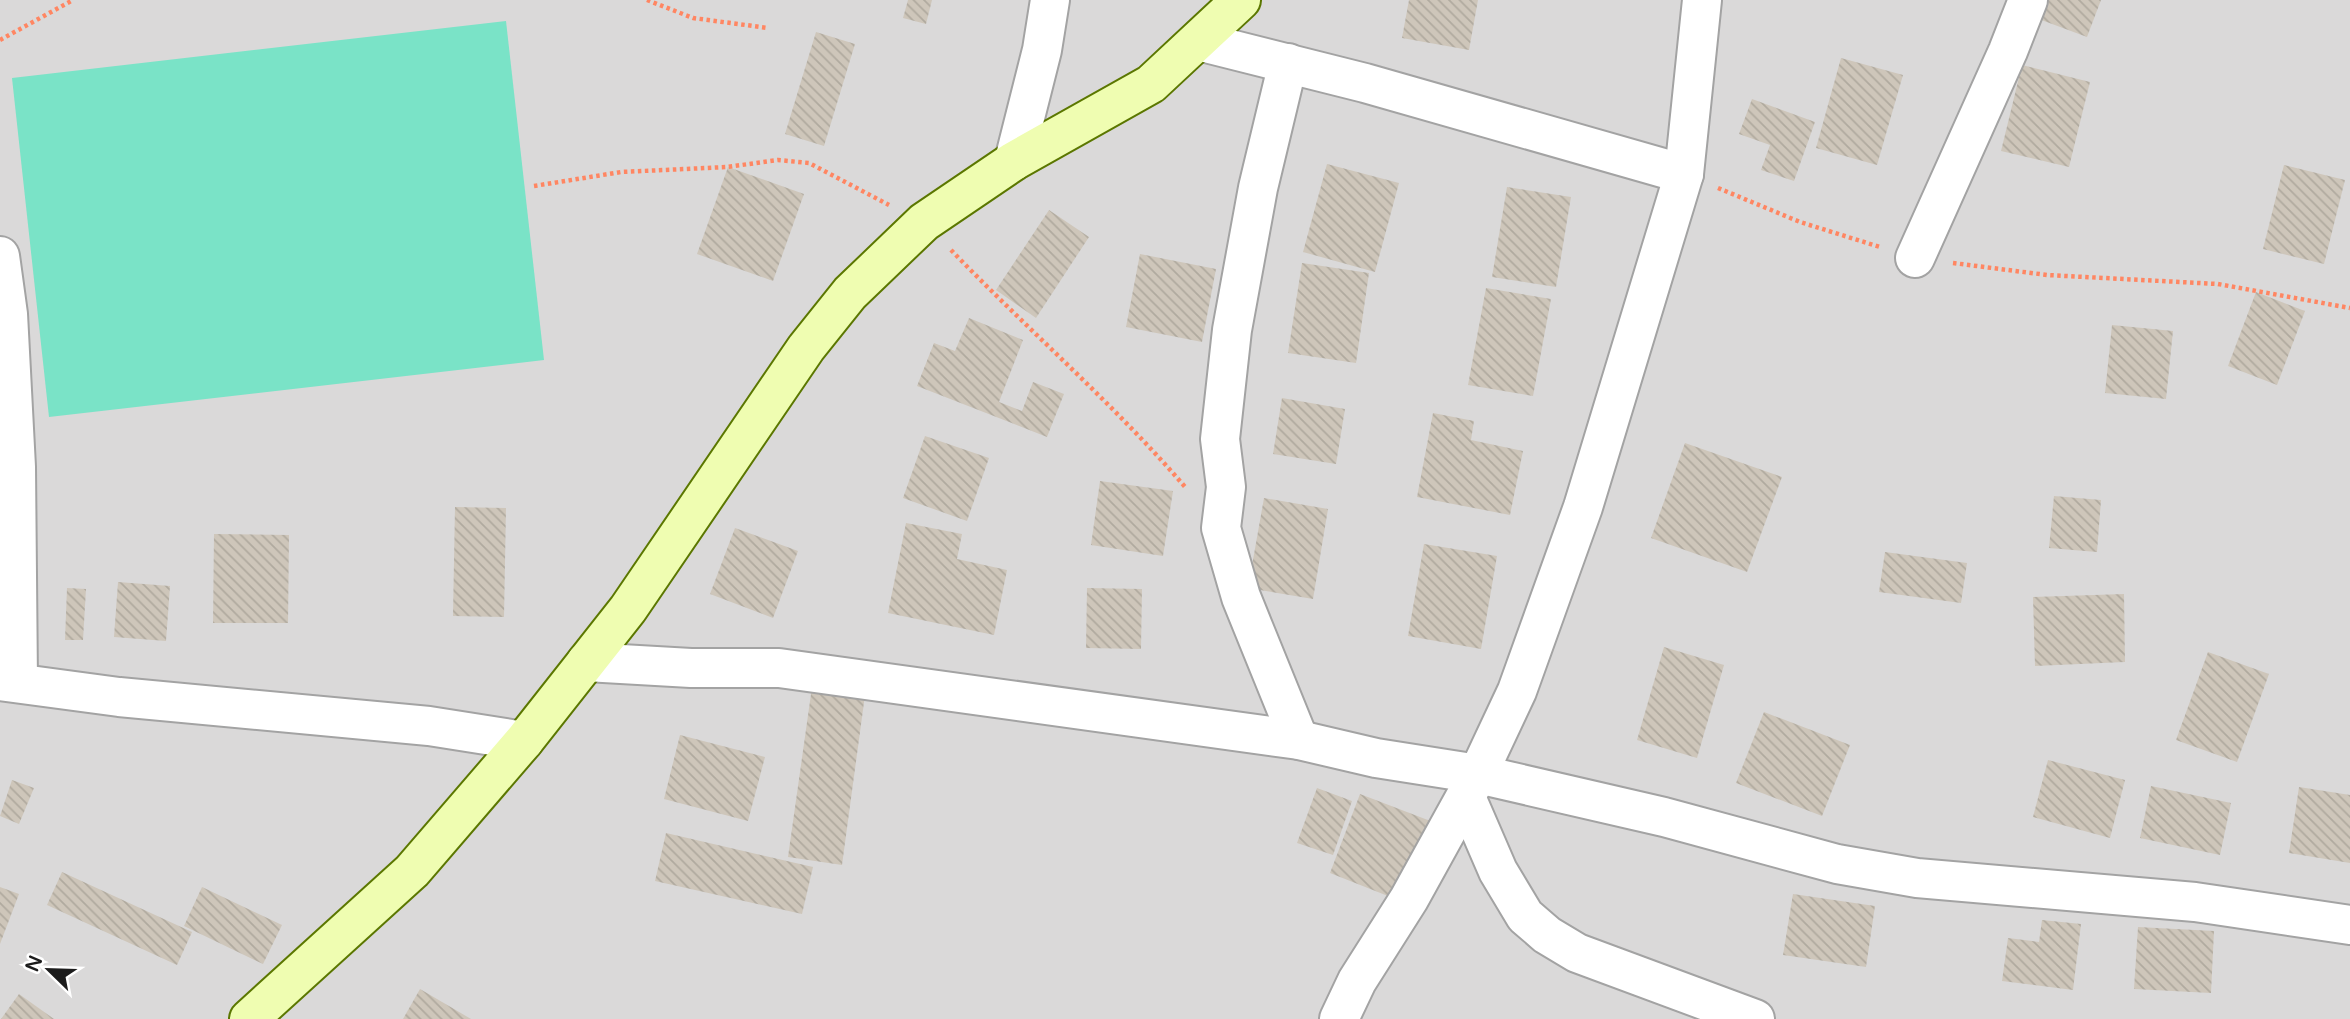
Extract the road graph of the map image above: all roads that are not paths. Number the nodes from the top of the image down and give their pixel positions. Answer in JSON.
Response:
{"nodes":[{"id":1,"x":1050,"y":0,"type":"edge"},
{"id":2,"x":1241,"y":0,"type":"edge"},
{"id":3,"x":1702,"y":0,"type":"edge"},
{"id":4,"x":2028,"y":0,"type":"edge"},
{"id":5,"x":1198,"y":41,"type":"junction"},
{"id":6,"x":1288,"y":63,"type":"junction"},
{"id":7,"x":1014,"y":161,"type":"junction"},
{"id":8,"x":1684,"y":174,"type":"junction"},
{"id":9,"x":0,"y":256,"type":"edge"},
{"id":10,"x":1916,"y":258,"type":"road end"},
{"id":11,"x":586,"y":662,"type":"junction"},
{"id":12,"x":9,"y":682,"type":"edge"},
{"id":13,"x":1299,"y":740,"type":"junction"},
{"id":14,"x":524,"y":741,"type":"junction"},
{"id":15,"x":1472,"y":785,"type":"junction"},
{"id":16,"x":2350,"y":925,"type":"edge"},
{"id":17,"x":249,"y":1019,"type":"edge"},
{"id":18,"x":1339,"y":1019,"type":"edge"},
{"id":19,"x":1755,"y":1019,"type":"edge"}],
"edges":[{"from":1,"to":7,"type":"street"},
{"from":2,"to":5,"type":"street"},
{"from":3,"to":8,"type":"street"},
{"from":4,"to":10,"type":"street"},
{"from":5,"to":6,"type":"street"},
{"from":5,"to":7,"type":"street"},
{"from":6,"to":8,"type":"street"},
{"from":6,"to":13,"type":"street"},
{"from":7,"to":11,"type":"street"},
{"from":8,"to":15,"type":"street"},
{"from":9,"to":12,"type":"street"},
{"from":11,"to":13,"type":"street"},
{"from":11,"to":14,"type":"street"},
{"from":12,"to":14,"type":"street"},
{"from":13,"to":15,"type":"street"},
{"from":14,"to":17,"type":"street"},
{"from":15,"to":16,"type":"street"},
{"from":15,"to":18,"type":"street"},
{"from":15,"to":19,"type":"street"}]}
